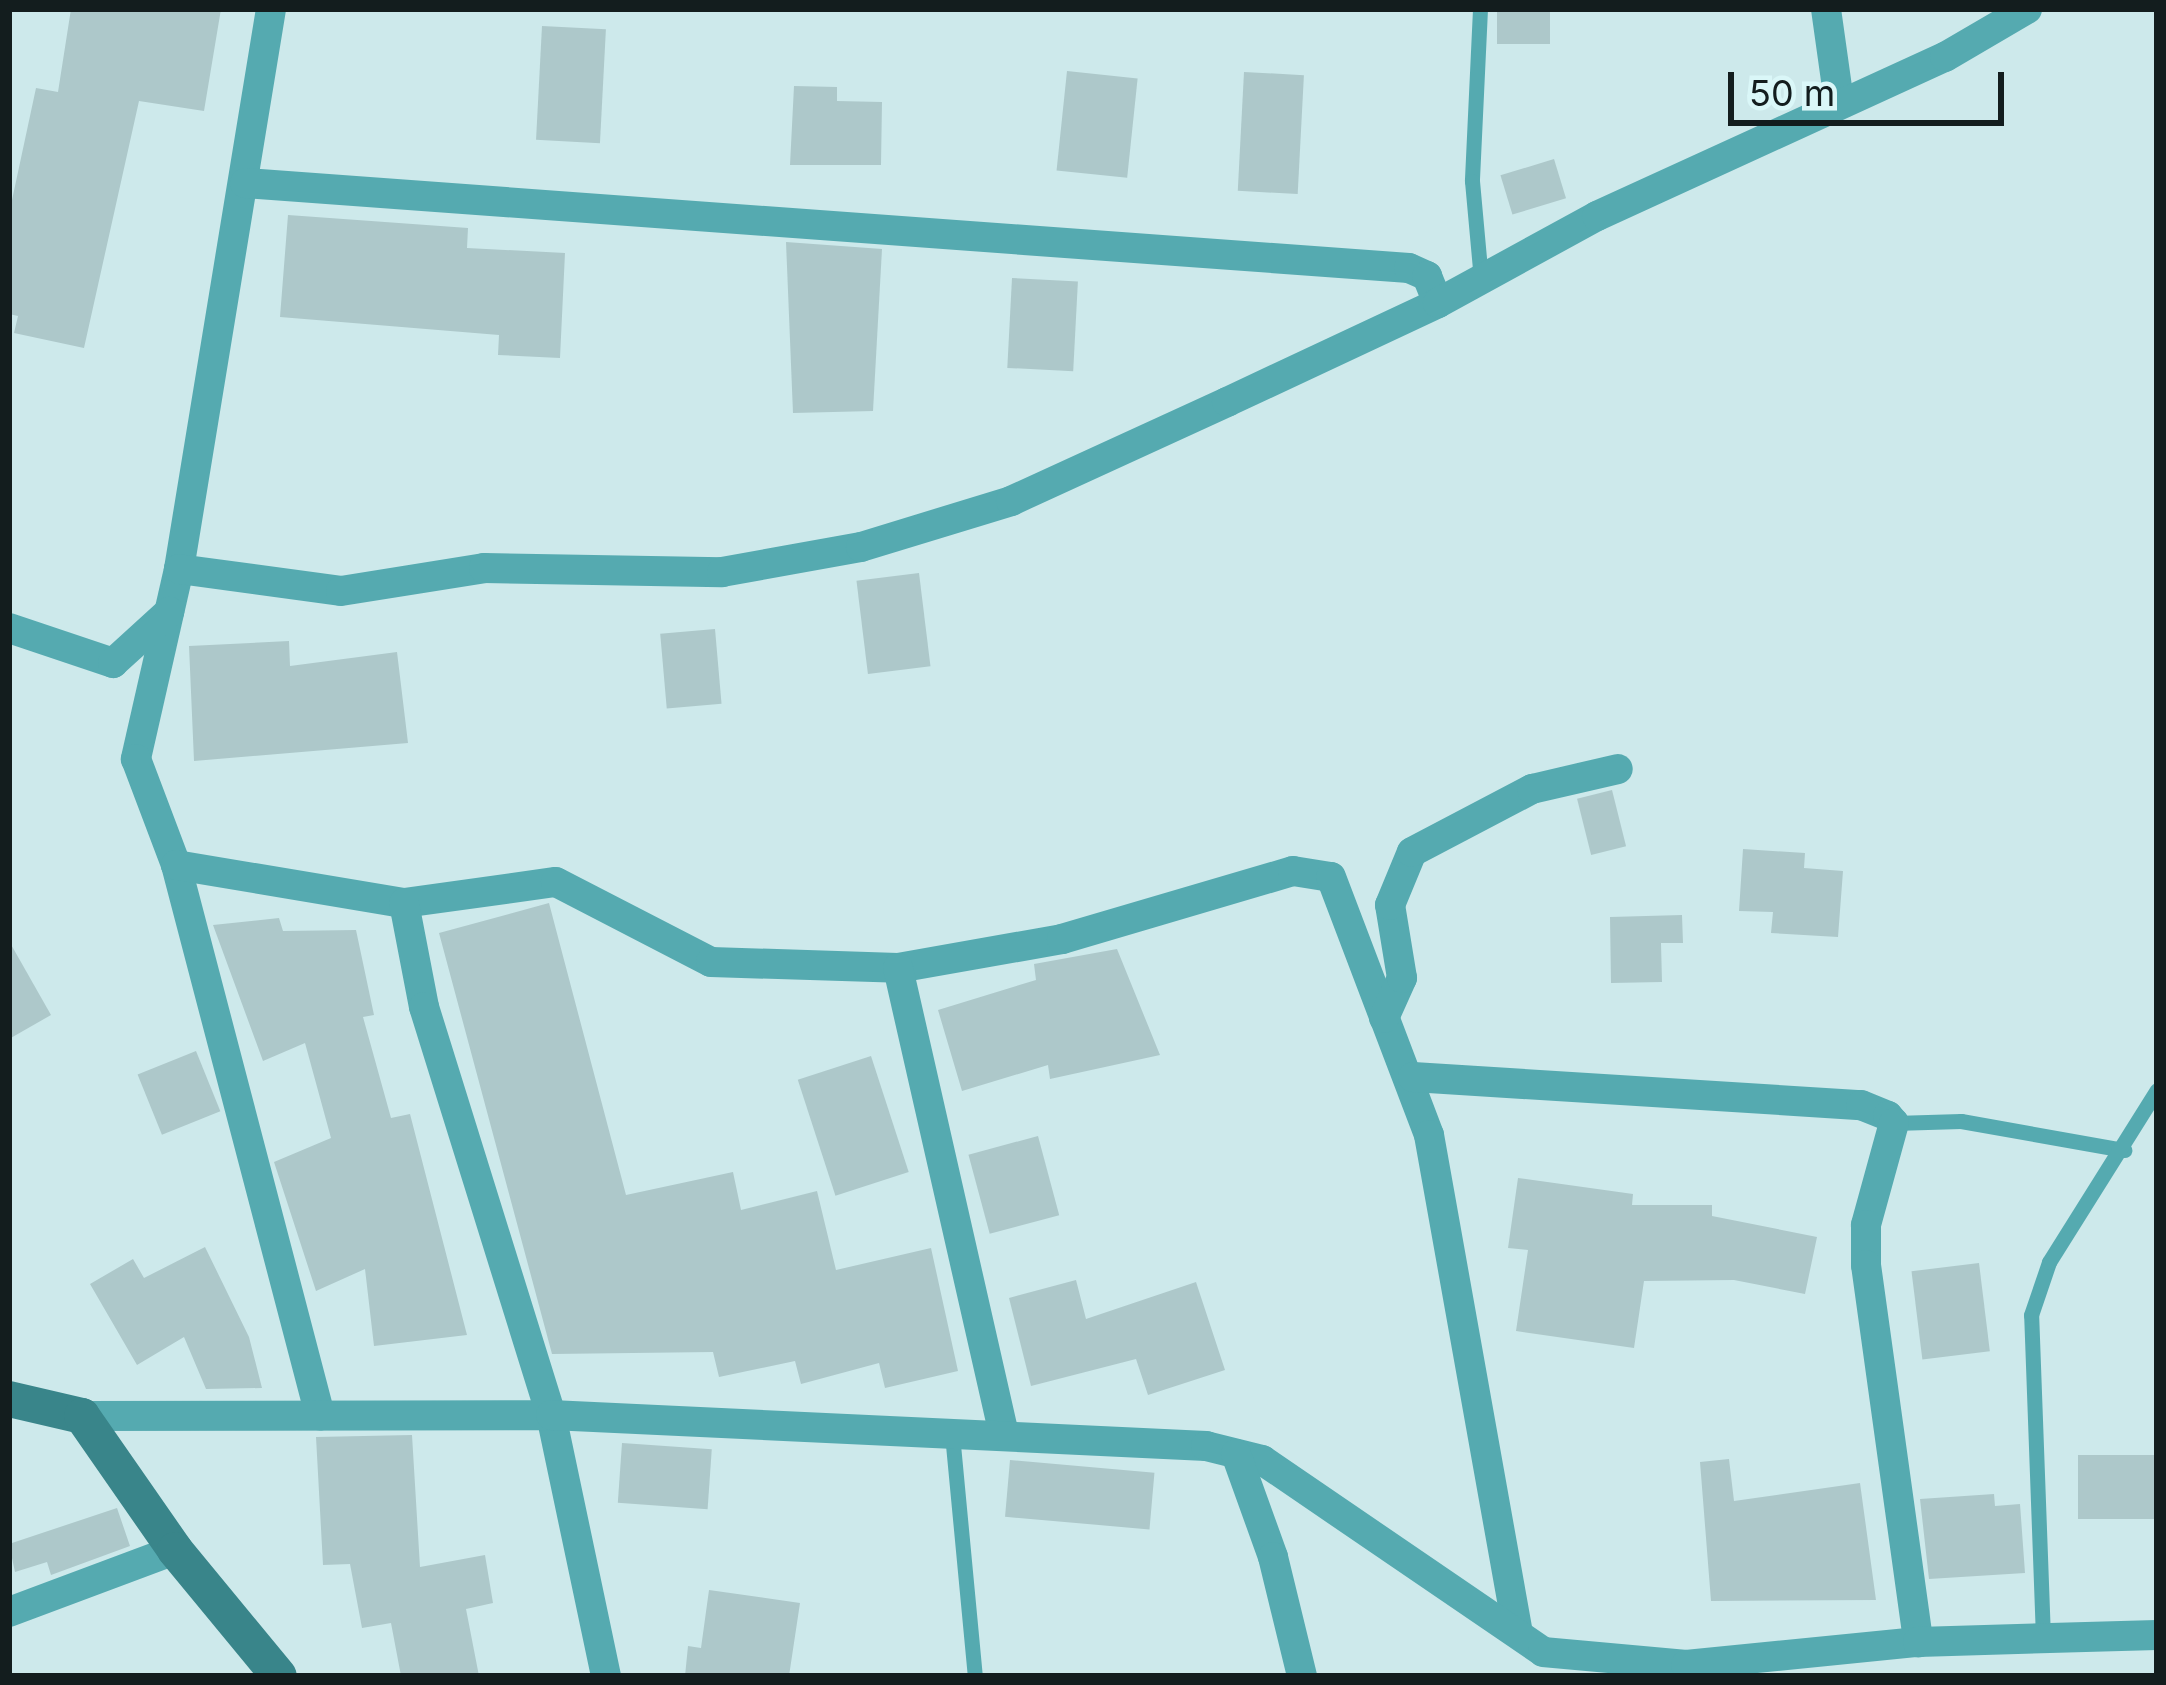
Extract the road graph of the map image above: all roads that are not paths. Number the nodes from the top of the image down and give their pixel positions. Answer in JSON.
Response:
{"nodes":[{"id":1,"x":271,"y":9,"type":"edge"},
{"id":2,"x":1480,"y":9,"type":"edge"},
{"id":3,"x":1826,"y":9,"type":"edge"},
{"id":4,"x":2027,"y":9,"type":"edge"},
{"id":5,"x":1839,"y":102,"type":"junction"},
{"id":6,"x":245,"y":183,"type":"junction"},
{"id":7,"x":1480,"y":280,"type":"junction"},
{"id":8,"x":1438,"y":304,"type":"junction"},
{"id":9,"x":179,"y":569,"type":"junction"},
{"id":10,"x":169,"y":612,"type":"junction"},
{"id":11,"x":9,"y":628,"type":"edge"},
{"id":12,"x":1618,"y":769,"type":"dead end"},
{"id":13,"x":176,"y":865,"type":"junction"},
{"id":14,"x":404,"y":902,"type":"junction"},
{"id":15,"x":898,"y":968,"type":"junction"},
{"id":16,"x":1384,"y":1018,"type":"junction"},
{"id":17,"x":1413,"y":1077,"type":"junction"},
{"id":18,"x":2157,"y":1090,"type":"edge"},
{"id":19,"x":1894,"y":1123,"type":"junction"},
{"id":20,"x":2124,"y":1150,"type":"junction"},
{"id":21,"x":9,"y":1399,"type":"edge"},
{"id":22,"x":82,"y":1415,"type":"junction"},
{"id":23,"x":320,"y":1415,"type":"junction"},
{"id":24,"x":551,"y":1415,"type":"junction"},
{"id":25,"x":952,"y":1434,"type":"junction"},
{"id":26,"x":1004,"y":1436,"type":"junction"},
{"id":27,"x":1237,"y":1454,"type":"junction"},
{"id":28,"x":175,"y":1550,"type":"junction"},
{"id":29,"x":9,"y":1612,"type":"edge"},
{"id":30,"x":1517,"y":1628,"type":"junction"},
{"id":31,"x":2157,"y":1636,"type":"edge"},
{"id":32,"x":2043,"y":1638,"type":"junction"},
{"id":33,"x":1918,"y":1642,"type":"junction"},
{"id":34,"x":1545,"y":1664,"type":"edge"},
{"id":35,"x":279,"y":1676,"type":"edge"},
{"id":36,"x":606,"y":1676,"type":"edge"},
{"id":37,"x":975,"y":1676,"type":"edge"},
{"id":38,"x":1302,"y":1676,"type":"edge"}],
"edges":[{"from":1,"to":6,"type":"street"},
{"from":2,"to":7,"type":"lane"},
{"from":3,"to":5,"type":"street"},
{"from":4,"to":5,"type":"street"},
{"from":5,"to":7,"type":"street"},
{"from":6,"to":8,"type":"street"},
{"from":6,"to":9,"type":"street"},
{"from":7,"to":8,"type":"street"},
{"from":8,"to":9,"type":"street"},
{"from":9,"to":10,"type":"street"},
{"from":10,"to":11,"type":"street"},
{"from":10,"to":13,"type":"street"},
{"from":12,"to":16,"type":"street"},
{"from":13,"to":14,"type":"street"},
{"from":13,"to":23,"type":"street"},
{"from":14,"to":15,"type":"street"},
{"from":14,"to":24,"type":"street"},
{"from":15,"to":16,"type":"street"},
{"from":15,"to":26,"type":"street"},
{"from":16,"to":17,"type":"street"},
{"from":17,"to":19,"type":"street"},
{"from":17,"to":30,"type":"street"},
{"from":18,"to":20,"type":"lane"},
{"from":19,"to":20,"type":"lane"},
{"from":19,"to":33,"type":"street"},
{"from":20,"to":32,"type":"lane"},
{"from":21,"to":22,"type":"street"},
{"from":22,"to":23,"type":"street"},
{"from":22,"to":28,"type":"street"},
{"from":23,"to":24,"type":"street"},
{"from":24,"to":25,"type":"street"},
{"from":24,"to":36,"type":"street"},
{"from":25,"to":26,"type":"street"},
{"from":25,"to":37,"type":"lane"},
{"from":26,"to":27,"type":"street"},
{"from":27,"to":30,"type":"street"},
{"from":27,"to":38,"type":"street"},
{"from":28,"to":29,"type":"street"},
{"from":28,"to":35,"type":"street"},
{"from":30,"to":34,"type":"street"},
{"from":31,"to":32,"type":"street"},
{"from":32,"to":33,"type":"street"},
{"from":33,"to":34,"type":"street"}]}
